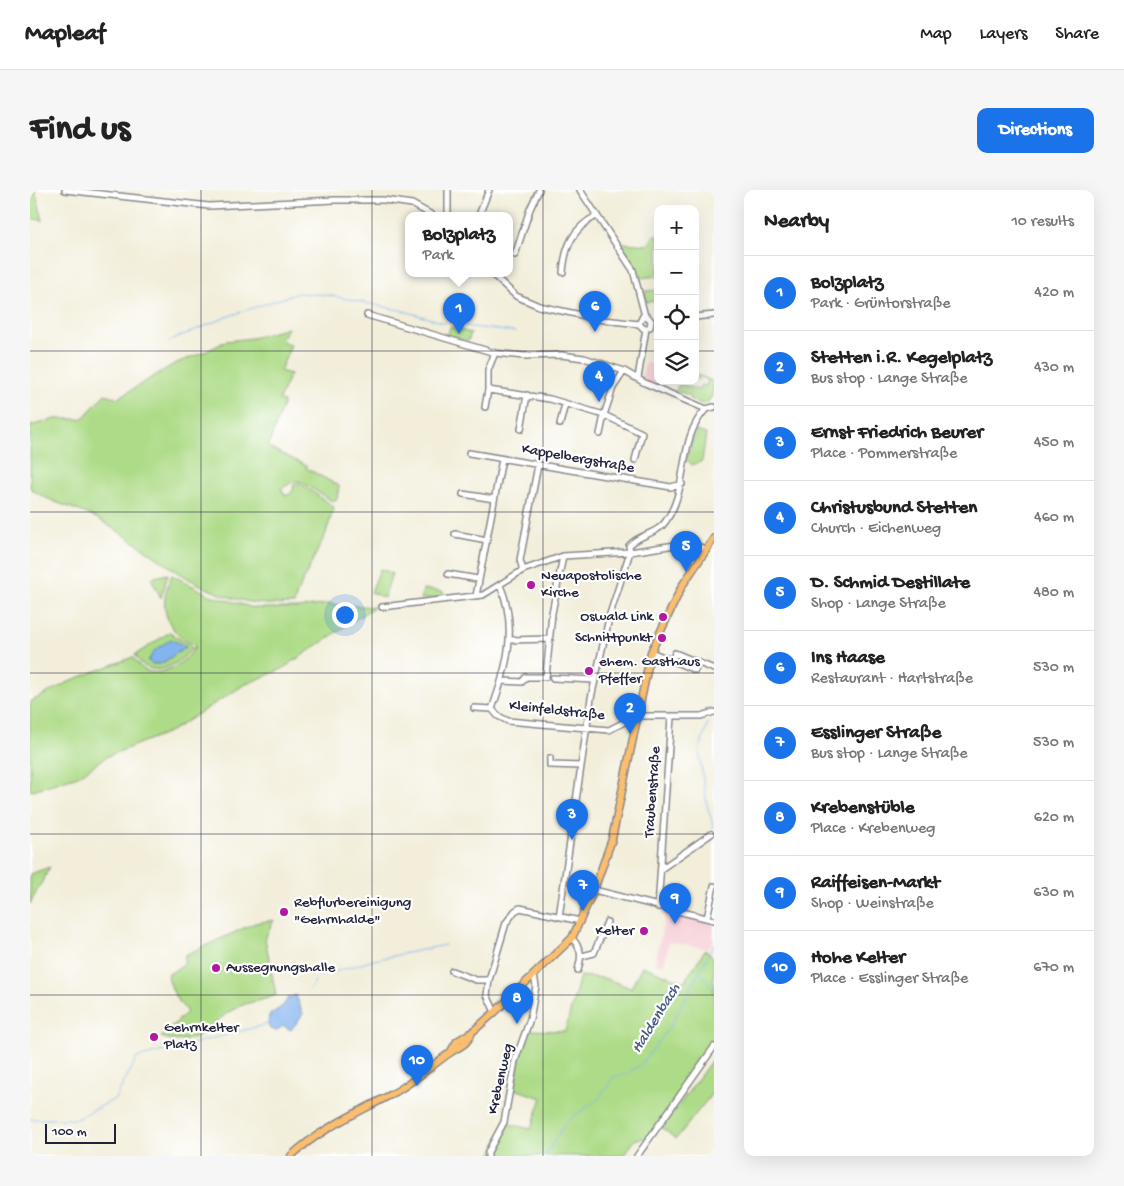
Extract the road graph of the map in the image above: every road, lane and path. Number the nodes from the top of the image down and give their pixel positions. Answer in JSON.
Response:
{"nodes":[{"id":1,"x":65,"y":190,"type":"edge"},
{"id":2,"x":448,"y":190,"type":"edge"},
{"id":3,"x":489,"y":190,"type":"edge"},
{"id":4,"x":539,"y":190,"type":"edge"},
{"id":5,"x":580,"y":190,"type":"edge"},
{"id":6,"x":427,"y":212,"type":"edge"},
{"id":7,"x":448,"y":212,"type":"edge"},
{"id":8,"x":480,"y":212,"type":"edge"},
{"id":9,"x":596,"y":216,"type":"junction"},
{"id":10,"x":515,"y":256,"type":"dead end"},
{"id":11,"x":563,"y":272,"type":"dead end"},
{"id":12,"x":495,"y":277,"type":"edge"},
{"id":13,"x":367,"y":315,"type":"dead end"},
{"id":14,"x":714,"y":315,"type":"edge"},
{"id":15,"x":645,"y":316,"type":"junction"},
{"id":16,"x":699,"y":317,"type":"edge"},
{"id":17,"x":651,"y":321,"type":"junction"},
{"id":18,"x":654,"y":321,"type":"edge"},
{"id":19,"x":639,"y":324,"type":"junction"},
{"id":20,"x":646,"y":329,"type":"junction"},
{"id":21,"x":495,"y":353,"type":"junction"},
{"id":22,"x":624,"y":371,"type":"junction"},
{"id":23,"x":638,"y":378,"type":"junction"},
{"id":24,"x":488,"y":390,"type":"junction"},
{"id":25,"x":527,"y":395,"type":"junction"},
{"id":26,"x":565,"y":404,"type":"junction"},
{"id":27,"x":485,"y":407,"type":"dead end"},
{"id":28,"x":714,"y":407,"type":"edge"},
{"id":29,"x":706,"y":409,"type":"junction"},
{"id":30,"x":604,"y":415,"type":"junction"},
{"id":31,"x":560,"y":424,"type":"dead end"},
{"id":32,"x":521,"y":429,"type":"dead end"},
{"id":33,"x":600,"y":434,"type":"dead end"},
{"id":34,"x":470,"y":453,"type":"dead end"},
{"id":35,"x":502,"y":459,"type":"junction"},
{"id":36,"x":635,"y":460,"type":"dead end"},
{"id":37,"x":538,"y":465,"type":"junction"},
{"id":38,"x":682,"y":484,"type":"junction"},
{"id":39,"x":463,"y":494,"type":"dead end"},
{"id":40,"x":494,"y":499,"type":"junction"},
{"id":41,"x":455,"y":534,"type":"dead end"},
{"id":42,"x":714,"y":538,"type":"edge"},
{"id":43,"x":487,"y":540,"type":"junction"},
{"id":44,"x":706,"y":549,"type":"junction"},
{"id":45,"x":630,"y":552,"type":"junction"},
{"id":46,"x":562,"y":556,"type":"junction"},
{"id":47,"x":523,"y":570,"type":"junction"},
{"id":48,"x":448,"y":574,"type":"dead end"},
{"id":49,"x":478,"y":579,"type":"junction"},
{"id":50,"x":500,"y":585,"type":"junction"},
{"id":51,"x":476,"y":596,"type":"junction"},
{"id":52,"x":382,"y":607,"type":"dead end"},
{"id":53,"x":550,"y":639,"type":"junction"},
{"id":54,"x":509,"y":640,"type":"junction"},
{"id":55,"x":651,"y":652,"type":"junction"},
{"id":56,"x":714,"y":669,"type":"edge"},
{"id":57,"x":554,"y":678,"type":"dead end"},
{"id":58,"x":594,"y":680,"type":"junction"},
{"id":59,"x":502,"y":681,"type":"junction"},
{"id":60,"x":474,"y":708,"type":"dead end"},
{"id":61,"x":492,"y":709,"type":"junction"},
{"id":62,"x":714,"y":712,"type":"edge"},
{"id":63,"x":636,"y":716,"type":"junction"},
{"id":64,"x":671,"y":717,"type":"junction"},
{"id":65,"x":588,"y":728,"type":"junction"},
{"id":66,"x":550,"y":758,"type":"dead end"},
{"id":67,"x":581,"y":766,"type":"junction"},
{"id":68,"x":711,"y":834,"type":"dead end"},
{"id":69,"x":661,"y":869,"type":"junction"},
{"id":70,"x":714,"y":886,"type":"edge"},
{"id":71,"x":594,"y":890,"type":"junction"},
{"id":72,"x":658,"y":907,"type":"junction"},
{"id":73,"x":559,"y":918,"type":"junction"},
{"id":74,"x":707,"y":918,"type":"junction"},
{"id":75,"x":714,"y":920,"type":"edge"},
{"id":76,"x":580,"y":921,"type":"junction"},
{"id":77,"x":607,"y":922,"type":"dead end"},
{"id":78,"x":572,"y":938,"type":"junction"},
{"id":79,"x":582,"y":956,"type":"junction"},
{"id":80,"x":578,"y":970,"type":"dead end"},
{"id":81,"x":452,"y":971,"type":"dead end"},
{"id":82,"x":534,"y":976,"type":"junction"},
{"id":83,"x":489,"y":980,"type":"junction"},
{"id":84,"x":495,"y":1012,"type":"junction"},
{"id":85,"x":714,"y":1047,"type":"edge"},
{"id":86,"x":291,"y":1156,"type":"edge"},
{"id":87,"x":488,"y":1156,"type":"edge"},
{"id":88,"x":636,"y":1156,"type":"edge"}],
"edges":[{"from":1,"to":6,"type":"street"},
{"from":2,"to":7,"type":"street"},
{"from":3,"to":8,"type":"street"},
{"from":4,"to":10,"type":"street"},
{"from":5,"to":9,"type":"street"},
{"from":9,"to":11,"type":"street"},
{"from":9,"to":15,"type":"street"},
{"from":12,"to":19,"type":"street"},
{"from":13,"to":21,"type":"street"},
{"from":14,"to":16,"type":"street"},
{"from":15,"to":17,"type":"street"},
{"from":15,"to":19,"type":"street"},
{"from":17,"to":18,"type":"street"},
{"from":17,"to":20,"type":"street"},
{"from":19,"to":20,"type":"street"},
{"from":20,"to":23,"type":"street"},
{"from":21,"to":22,"type":"street"},
{"from":21,"to":24,"type":"street"},
{"from":22,"to":23,"type":"street"},
{"from":22,"to":30,"type":"street"},
{"from":23,"to":29,"type":"street"},
{"from":24,"to":25,"type":"street"},
{"from":24,"to":27,"type":"street"},
{"from":25,"to":26,"type":"street"},
{"from":25,"to":32,"type":"street"},
{"from":26,"to":30,"type":"street"},
{"from":26,"to":31,"type":"street"},
{"from":28,"to":29,"type":"street"},
{"from":29,"to":38,"type":"street"},
{"from":30,"to":33,"type":"street"},
{"from":30,"to":36,"type":"street"},
{"from":34,"to":35,"type":"street","name":"Kappelbergstraße"},
{"from":35,"to":37,"type":"street","name":"Kappelbergstraße"},
{"from":35,"to":40,"type":"street"},
{"from":37,"to":38,"type":"street","name":"Kappelbergstraße"},
{"from":37,"to":47,"type":"street"},
{"from":38,"to":45,"type":"street"},
{"from":39,"to":40,"type":"street"},
{"from":40,"to":43,"type":"street"},
{"from":41,"to":43,"type":"street"},
{"from":42,"to":44,"type":"main road"},
{"from":43,"to":49,"type":"street"},
{"from":44,"to":45,"type":"street"},
{"from":44,"to":55,"type":"main road"},
{"from":45,"to":46,"type":"street"},
{"from":45,"to":58,"type":"street"},
{"from":46,"to":47,"type":"street"},
{"from":46,"to":53,"type":"street"},
{"from":47,"to":50,"type":"street"},
{"from":48,"to":49,"type":"street"},
{"from":49,"to":51,"type":"street"},
{"from":50,"to":51,"type":"street"},
{"from":50,"to":54,"type":"street"},
{"from":51,"to":52,"type":"street"},
{"from":53,"to":54,"type":"street"},
{"from":53,"to":59,"type":"street"},
{"from":54,"to":59,"type":"street"},
{"from":55,"to":56,"type":"street"},
{"from":55,"to":63,"type":"main road"},
{"from":57,"to":58,"type":"street"},
{"from":58,"to":65,"type":"street"},
{"from":59,"to":61,"type":"street"},
{"from":60,"to":61,"type":"street","name":"Kleinfeldstraße"},
{"from":61,"to":65,"type":"street","name":"Kleinfeldstraße"},
{"from":62,"to":64,"type":"street"},
{"from":63,"to":64,"type":"street"},
{"from":63,"to":65,"type":"street","name":"Kleinfeldstraße"},
{"from":63,"to":71,"type":"main road"},
{"from":64,"to":69,"type":"street","name":"Traubenstraße"},
{"from":65,"to":67,"type":"street"},
{"from":66,"to":67,"type":"street"},
{"from":67,"to":73,"type":"street"},
{"from":68,"to":69,"type":"street"},
{"from":69,"to":72,"type":"street","name":"Traubenstraße"},
{"from":70,"to":74,"type":"street"},
{"from":71,"to":72,"type":"street"},
{"from":71,"to":76,"type":"main road"},
{"from":72,"to":74,"type":"street"},
{"from":73,"to":76,"type":"street"},
{"from":73,"to":83,"type":"street"},
{"from":74,"to":75,"type":"street"},
{"from":76,"to":78,"type":"main road"},
{"from":77,"to":79,"type":"street"},
{"from":78,"to":79,"type":"street"},
{"from":78,"to":82,"type":"main road"},
{"from":79,"to":80,"type":"street"},
{"from":81,"to":83,"type":"street"},
{"from":82,"to":84,"type":"main road"},
{"from":82,"to":87,"type":"street","name":"Krebenweg"},
{"from":83,"to":84,"type":"street"},
{"from":84,"to":86,"type":"main road"},
{"from":85,"to":88,"type":"street"}]}
